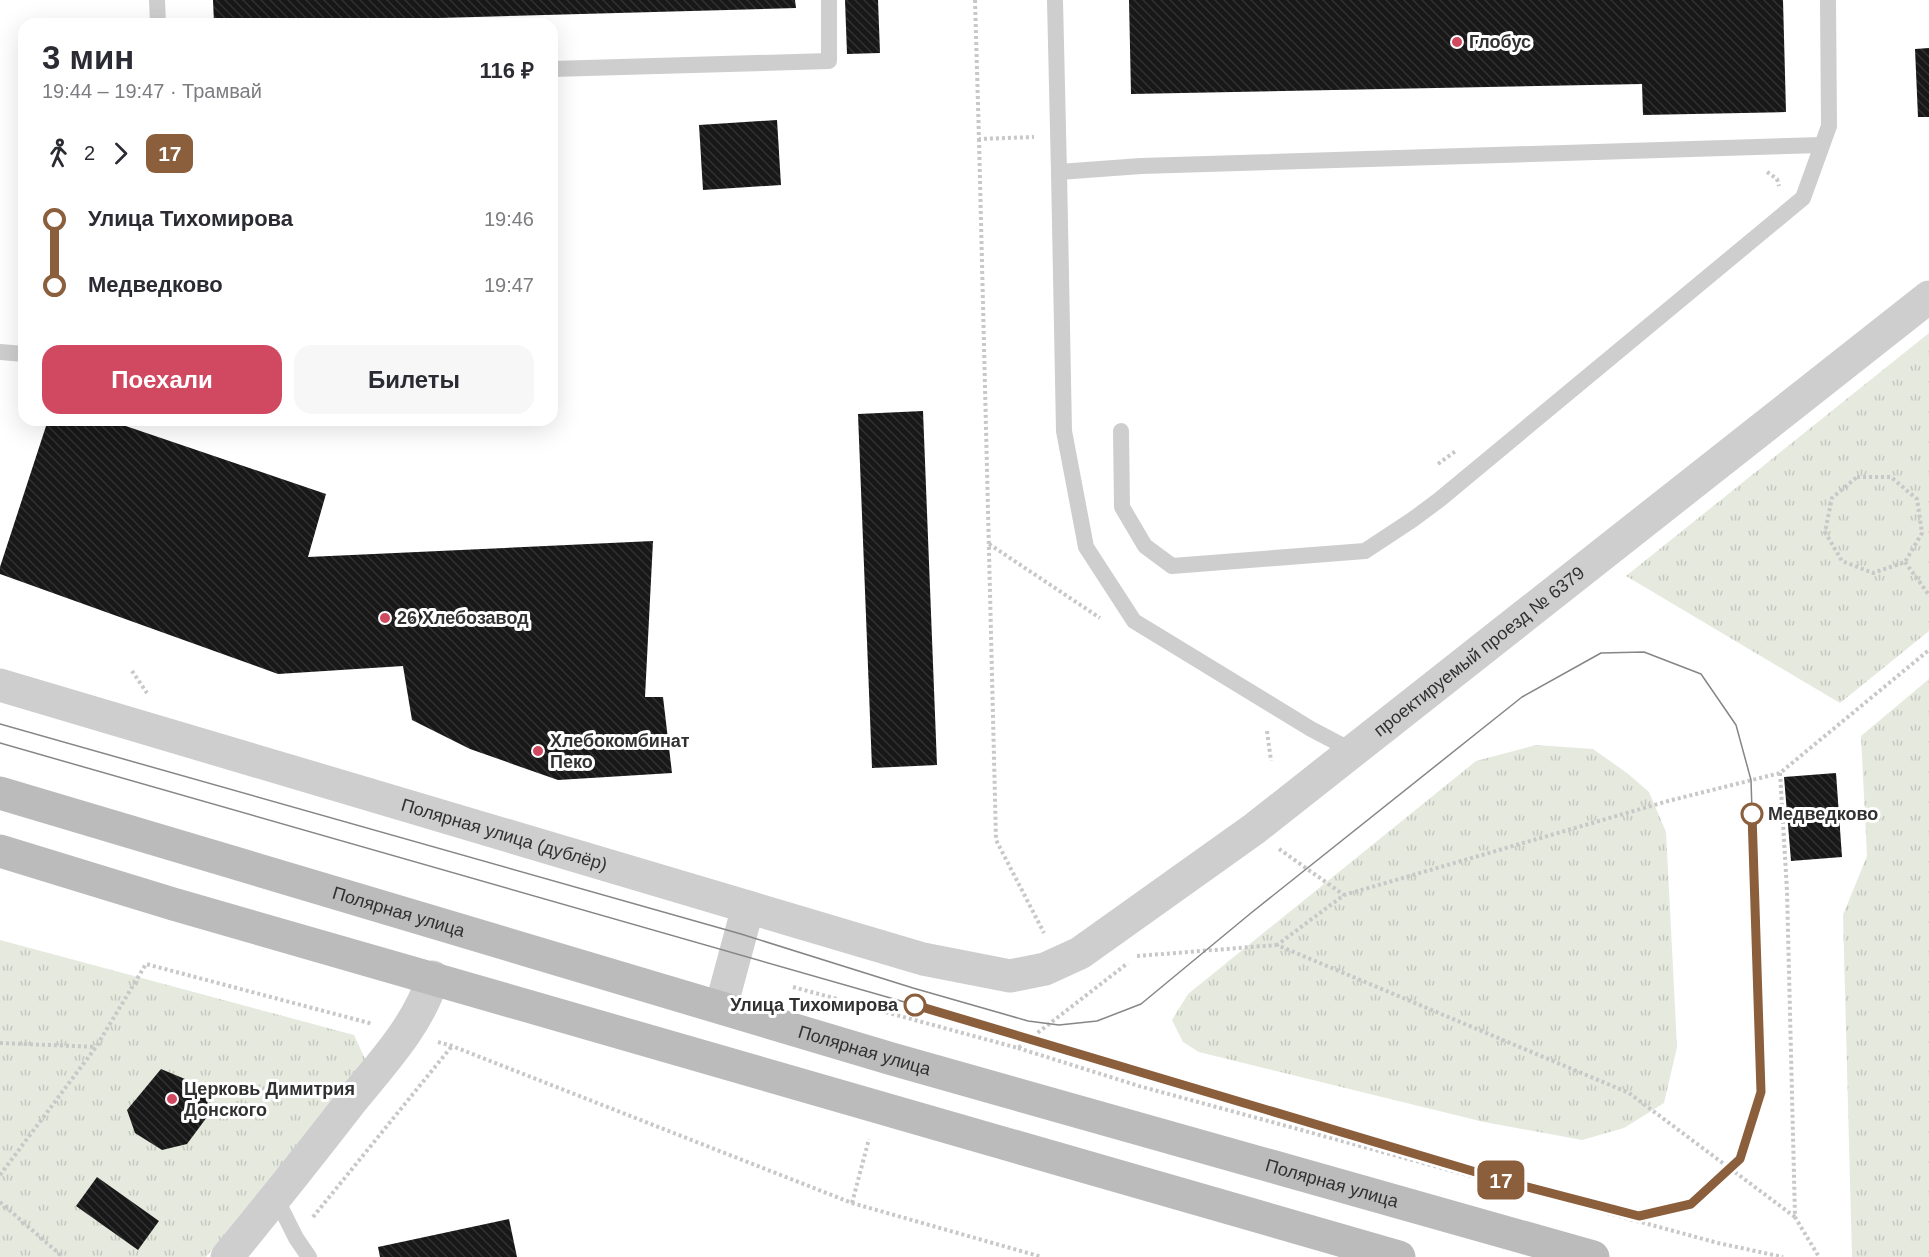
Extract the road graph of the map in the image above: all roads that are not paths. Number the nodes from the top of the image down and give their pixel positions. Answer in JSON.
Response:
{"nodes":[{"id":1,"x":157,"y":0,"type":"edge"},
{"id":2,"x":829,"y":0,"type":"edge"},
{"id":3,"x":1055,"y":0,"type":"edge"},
{"id":4,"x":1828,"y":0,"type":"edge"},
{"id":5,"x":158,"y":18,"type":"edge"},
{"id":6,"x":558,"y":69,"type":"edge"},
{"id":7,"x":1822,"y":146,"type":"junction"},
{"id":8,"x":1059,"y":172,"type":"junction"},
{"id":9,"x":1929,"y":297,"type":"edge"},
{"id":10,"x":0,"y":352,"type":"edge"},
{"id":11,"x":18,"y":354,"type":"edge"},
{"id":12,"x":1120,"y":431,"type":"dead end"},
{"id":13,"x":0,"y":685,"type":"edge"},
{"id":14,"x":1353,"y":751,"type":"junction"},
{"id":15,"x":0,"y":793,"type":"edge"},
{"id":16,"x":0,"y":851,"type":"edge"},
{"id":17,"x":748,"y":907,"type":"junction"},
{"id":18,"x":1010,"y":976,"type":"joint"},
{"id":19,"x":434,"y":977,"type":"junction"},
{"id":20,"x":721,"y":1007,"type":"junction"},
{"id":21,"x":276,"y":1198,"type":"junction"},
{"id":22,"x":227,"y":1257,"type":"edge"},
{"id":23,"x":309,"y":1257,"type":"edge"},
{"id":24,"x":1399,"y":1257,"type":"edge"},
{"id":25,"x":1593,"y":1257,"type":"edge"}],
"edges":[{"from":1,"to":5,"type":"lane"},
{"from":2,"to":6,"type":"lane"},
{"from":3,"to":8,"type":"lane"},
{"from":4,"to":7,"type":"lane"},
{"from":7,"to":8,"type":"lane"},
{"from":7,"to":12,"type":"lane"},
{"from":8,"to":14,"type":"lane"},
{"from":9,"to":14,"type":"street","name":"проектируемый проезд № 6379"},
{"from":10,"to":11,"type":"lane"},
{"from":13,"to":17,"type":"street","name":"Полярная улица (дублёр)"},
{"from":14,"to":18,"type":"street","name":"проектируемый проезд № 6379"},
{"from":15,"to":20,"type":"main road","name":"Полярная улица"},
{"from":16,"to":19,"type":"main road"},
{"from":17,"to":18,"type":"street","name":"Полярная улица (дублёр)"},
{"from":17,"to":20,"type":"street"},
{"from":19,"to":21,"type":"street"},
{"from":19,"to":24,"type":"main road"},
{"from":20,"to":25,"type":"main road","name":"Полярная улица"},
{"from":21,"to":22,"type":"street"},
{"from":21,"to":23,"type":"lane"}]}
